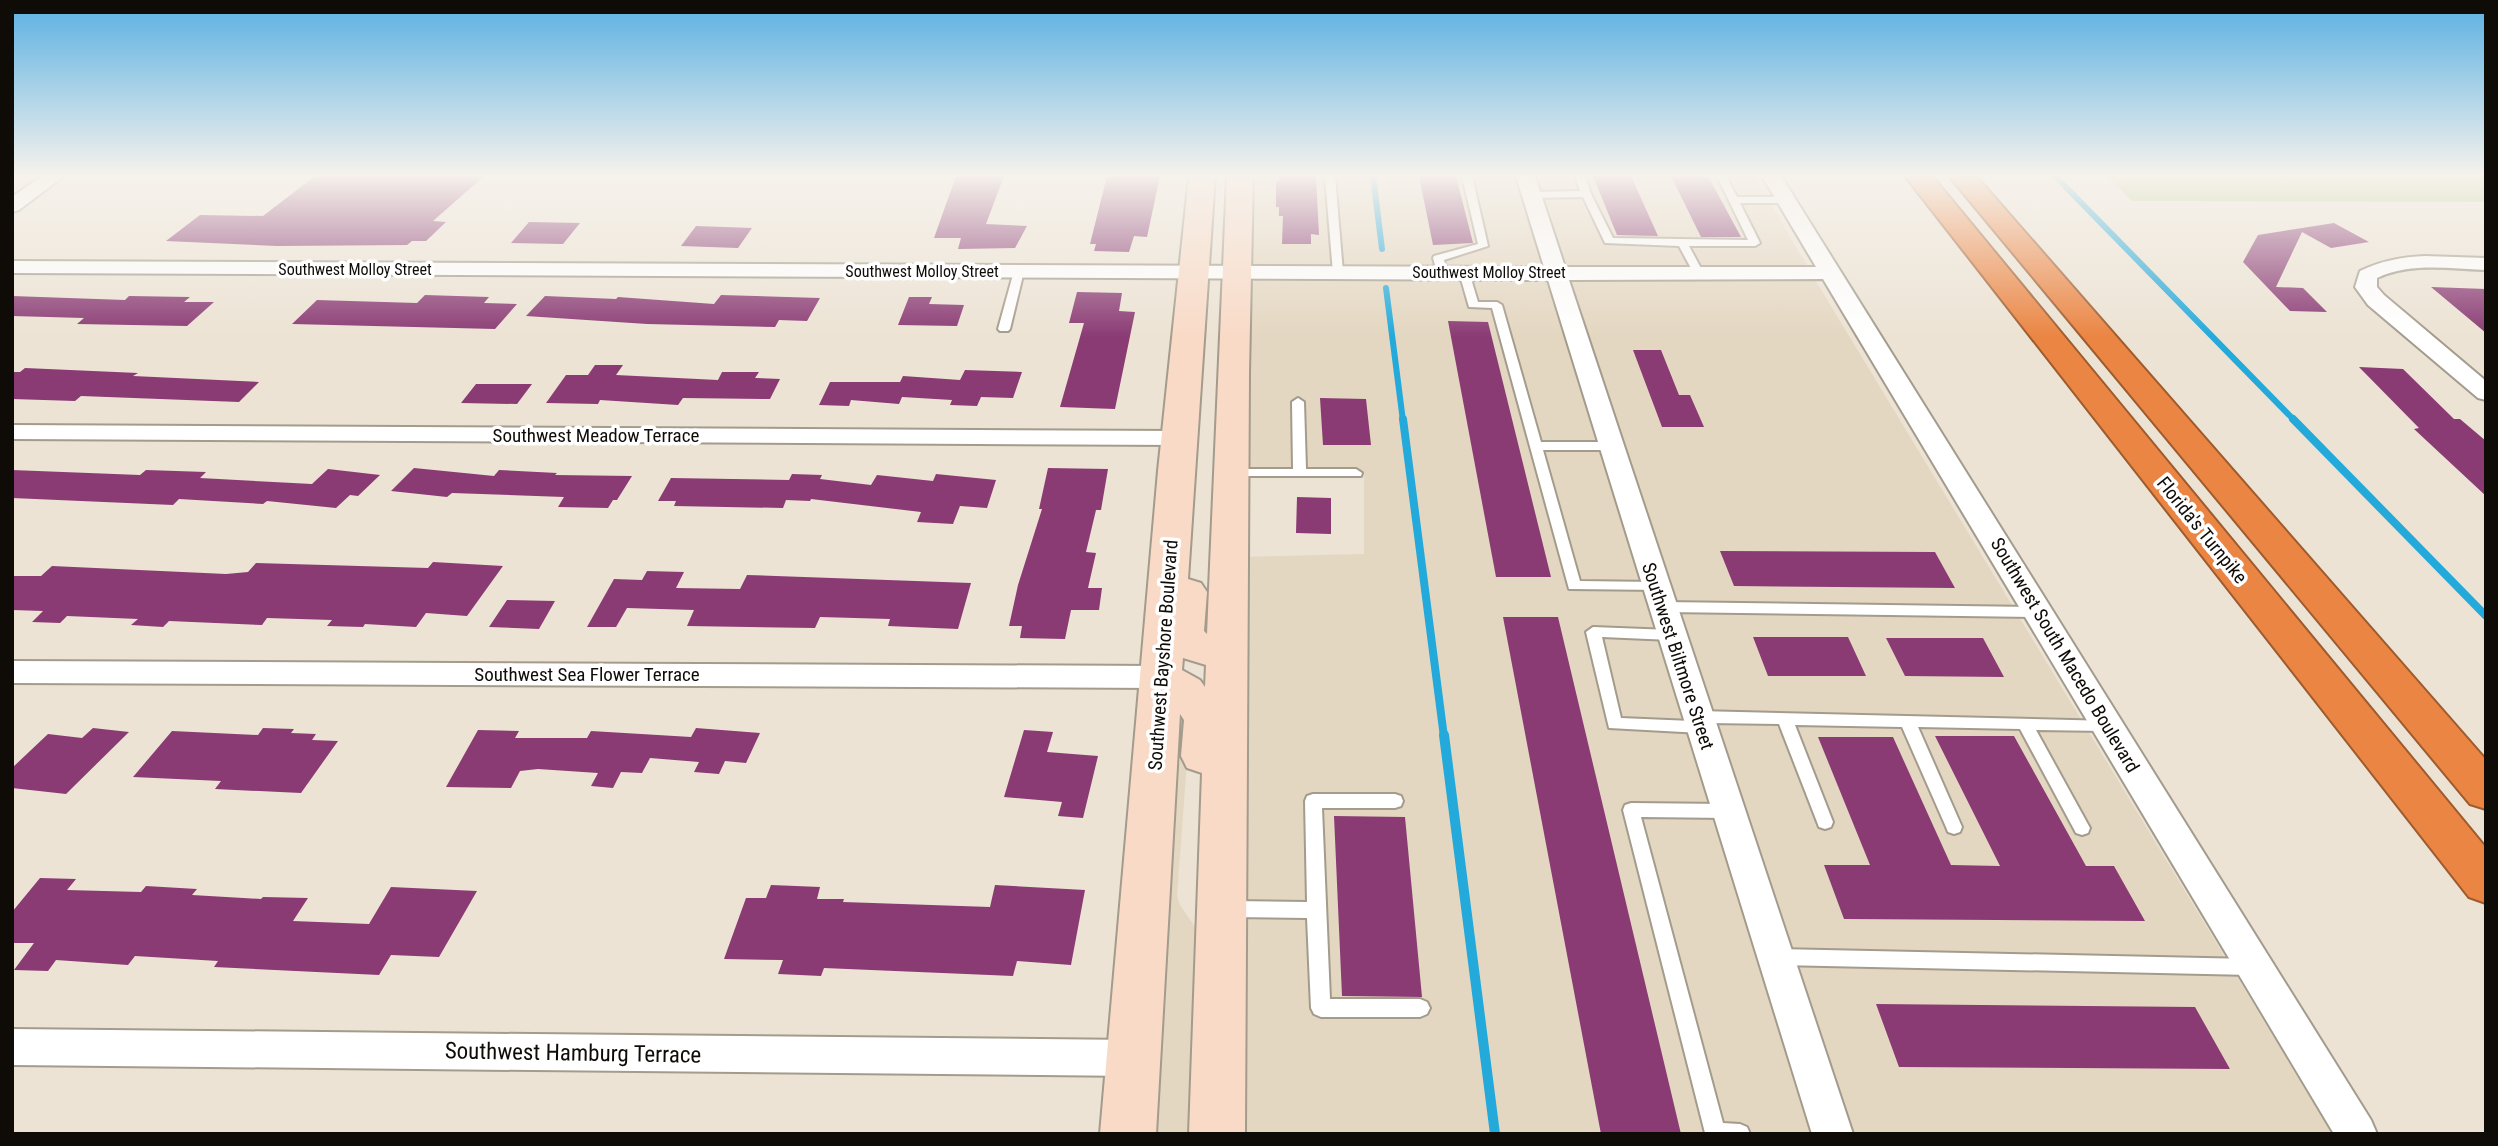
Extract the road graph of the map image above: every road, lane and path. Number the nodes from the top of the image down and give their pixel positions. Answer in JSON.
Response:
{"nodes":[{"id":1,"x":1197,"y":229,"type":"edge"},
{"id":2,"x":1239,"y":229,"type":"edge"},
{"id":3,"x":1334,"y":229,"type":"edge"},
{"id":4,"x":1479,"y":229,"type":"edge"},
{"id":5,"x":1542,"y":229,"type":"edge"},
{"id":6,"x":1603,"y":229,"type":"edge"},
{"id":7,"x":1748,"y":229,"type":"edge"},
{"id":8,"x":1805,"y":229,"type":"edge"},
{"id":9,"x":1961,"y":229,"type":"edge"},
{"id":10,"x":2008,"y":229,"type":"edge"},
{"id":11,"x":1682,"y":243,"type":"junction"},
{"id":12,"x":2486,"y":264,"type":"edge"},
{"id":13,"x":12,"y":267,"type":"edge"},
{"id":14,"x":1019,"y":271,"type":"junction"},
{"id":15,"x":1193,"y":271,"type":"junction"},
{"id":16,"x":1556,"y":271,"type":"junction"},
{"id":17,"x":1441,"y":272,"type":"junction"},
{"id":18,"x":1464,"y":272,"type":"junction"},
{"id":19,"x":1698,"y":272,"type":"junction"},
{"id":20,"x":1338,"y":273,"type":"junction"},
{"id":21,"x":1832,"y":273,"type":"junction"},
{"id":22,"x":1238,"y":274,"type":"junction"},
{"id":23,"x":1004,"y":328,"type":"dead end"},
{"id":24,"x":2486,"y":393,"type":"edge"},
{"id":25,"x":1298,"y":402,"type":"dead end"},
{"id":26,"x":12,"y":432,"type":"edge"},
{"id":27,"x":1535,"y":446,"type":"junction"},
{"id":28,"x":1612,"y":446,"type":"junction"},
{"id":29,"x":1178,"y":454,"type":"junction"},
{"id":30,"x":1230,"y":473,"type":"junction"},
{"id":31,"x":1300,"y":473,"type":"junction"},
{"id":32,"x":1356,"y":473,"type":"dead end"},
{"id":33,"x":1664,"y":610,"type":"junction"},
{"id":34,"x":2039,"y":612,"type":"junction"},
{"id":35,"x":1226,"y":656,"type":"junction"},
{"id":36,"x":12,"y":672,"type":"edge"},
{"id":37,"x":1161,"y":677,"type":"junction"},
{"id":38,"x":1785,"y":719,"type":"junction"},
{"id":39,"x":1907,"y":721,"type":"junction"},
{"id":40,"x":1699,"y":722,"type":"junction"},
{"id":41,"x":2025,"y":723,"type":"junction"},
{"id":42,"x":2108,"y":725,"type":"junction"},
{"id":43,"x":2486,"y":791,"type":"edge"},
{"id":44,"x":1395,"y":801,"type":"dead end"},
{"id":45,"x":1727,"y":811,"type":"junction"},
{"id":46,"x":1825,"y":822,"type":"dead end"},
{"id":47,"x":1954,"y":827,"type":"dead end"},
{"id":48,"x":2082,"y":828,"type":"dead end"},
{"id":49,"x":2486,"y":883,"type":"edge"},
{"id":50,"x":1316,"y":910,"type":"junction"},
{"id":51,"x":1221,"y":920,"type":"junction"},
{"id":52,"x":1775,"y":957,"type":"junction"},
{"id":53,"x":2256,"y":967,"type":"junction"},
{"id":54,"x":1420,"y":1008,"type":"dead end"},
{"id":55,"x":12,"y":1047,"type":"edge"},
{"id":56,"x":1134,"y":1058,"type":"junction"},
{"id":57,"x":1128,"y":1134,"type":"edge"},
{"id":58,"x":1217,"y":1134,"type":"edge"},
{"id":59,"x":1740,"y":1134,"type":"edge"},
{"id":60,"x":1833,"y":1134,"type":"edge"},
{"id":61,"x":2357,"y":1134,"type":"edge"}],
"edges":[{"from":1,"to":15,"type":"main road","name":"Southwest Bayshore Boulevard"},
{"from":2,"to":22,"type":"main road"},
{"from":3,"to":20,"type":"lane"},
{"from":4,"to":17,"type":"lane"},
{"from":5,"to":16,"type":"street","name":"Southwest Biltmore Street"},
{"from":6,"to":11,"type":"lane"},
{"from":7,"to":11,"type":"lane"},
{"from":8,"to":21,"type":"street","name":"Southwest South Macedo Boulevard"},
{"from":9,"to":49,"type":"highway","name":"Florida's Turnpike"},
{"from":10,"to":43,"type":"highway"},
{"from":11,"to":19,"type":"lane"},
{"from":12,"to":24,"type":"street"},
{"from":13,"to":14,"type":"street","name":"Southwest Molloy Street"},
{"from":14,"to":15,"type":"street","name":"Southwest Molloy Street"},
{"from":14,"to":23,"type":"lane"},
{"from":15,"to":22,"type":"street","name":"Southwest Molloy Street"},
{"from":15,"to":29,"type":"main road","name":"Southwest Bayshore Boulevard"},
{"from":16,"to":18,"type":"street","name":"Southwest Molloy Street"},
{"from":16,"to":19,"type":"street","name":"Southwest Molloy Street"},
{"from":16,"to":28,"type":"street","name":"Southwest Biltmore Street"},
{"from":17,"to":18,"type":"street","name":"Southwest Molloy Street"},
{"from":17,"to":20,"type":"street","name":"Southwest Molloy Street"},
{"from":18,"to":27,"type":"lane"},
{"from":19,"to":21,"type":"street","name":"Southwest Molloy Street"},
{"from":20,"to":22,"type":"street","name":"Southwest Molloy Street"},
{"from":21,"to":34,"type":"street","name":"Southwest South Macedo Boulevard"},
{"from":22,"to":30,"type":"main road"},
{"from":25,"to":31,"type":"lane"},
{"from":26,"to":29,"type":"street","name":"Southwest Meadow Terrace"},
{"from":27,"to":28,"type":"lane"},
{"from":27,"to":33,"type":"lane"},
{"from":28,"to":33,"type":"street","name":"Southwest Biltmore Street"},
{"from":29,"to":35,"type":"main road"},
{"from":29,"to":37,"type":"main road","name":"Southwest Bayshore Boulevard"},
{"from":30,"to":31,"type":"lane"},
{"from":30,"to":35,"type":"main road"},
{"from":31,"to":32,"type":"lane"},
{"from":33,"to":34,"type":"lane"},
{"from":33,"to":40,"type":"street","name":"Southwest Biltmore Street"},
{"from":33,"to":40,"type":"lane"},
{"from":34,"to":42,"type":"street","name":"Southwest South Macedo Boulevard"},
{"from":35,"to":51,"type":"main road"},
{"from":36,"to":37,"type":"street","name":"Southwest Sea Flower Terrace"},
{"from":37,"to":51,"type":"main road"},
{"from":37,"to":56,"type":"main road","name":"Southwest Bayshore Boulevard"},
{"from":38,"to":39,"type":"lane"},
{"from":38,"to":40,"type":"lane"},
{"from":38,"to":46,"type":"lane"},
{"from":39,"to":41,"type":"lane"},
{"from":39,"to":47,"type":"lane"},
{"from":40,"to":45,"type":"street","name":"Southwest Biltmore Street"},
{"from":41,"to":42,"type":"lane"},
{"from":41,"to":48,"type":"lane"},
{"from":42,"to":53,"type":"street","name":"Southwest South Macedo Boulevard"},
{"from":44,"to":50,"type":"lane"},
{"from":45,"to":52,"type":"street","name":"Southwest Biltmore Street"},
{"from":45,"to":59,"type":"lane"},
{"from":50,"to":51,"type":"lane"},
{"from":50,"to":54,"type":"lane"},
{"from":51,"to":58,"type":"main road"},
{"from":52,"to":53,"type":"lane"},
{"from":52,"to":60,"type":"street","name":"Southwest Biltmore Street"},
{"from":53,"to":61,"type":"street","name":"Southwest South Macedo Boulevard"},
{"from":55,"to":56,"type":"street","name":"Southwest Hamburg Terrace"},
{"from":56,"to":57,"type":"main road","name":"Southwest Bayshore Boulevard"}]}
